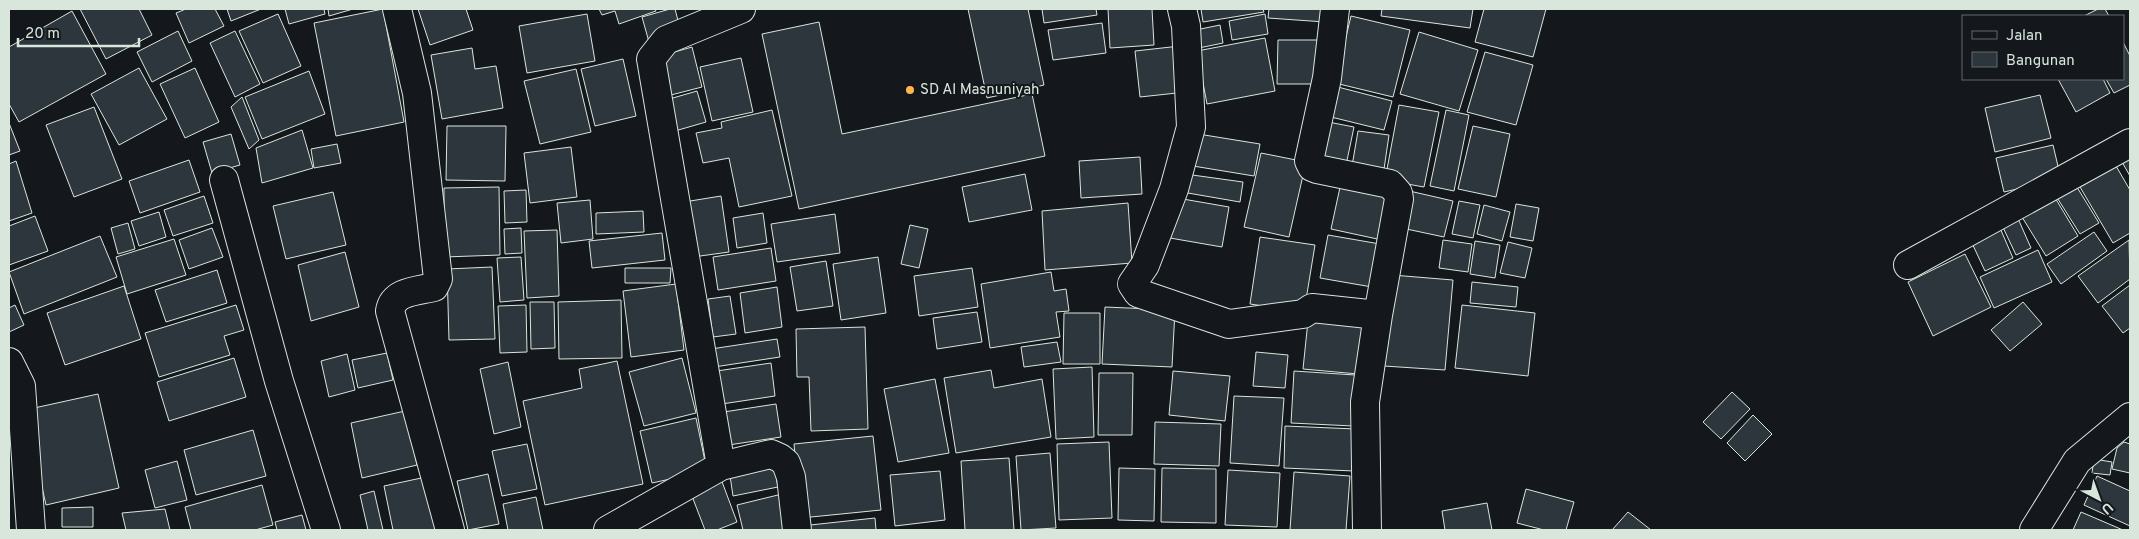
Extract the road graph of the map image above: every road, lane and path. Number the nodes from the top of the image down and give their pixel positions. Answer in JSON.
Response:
{"nodes":[{"id":1,"x":397,"y":9,"type":"edge"},
{"id":2,"x":741,"y":9,"type":"edge"},
{"id":3,"x":1182,"y":9,"type":"edge"},
{"id":4,"x":1335,"y":9,"type":"edge"},
{"id":5,"x":2130,"y":143,"type":"edge"},
{"id":6,"x":224,"y":180,"type":"dead end"},
{"id":7,"x":1908,"y":264,"type":"dead end"},
{"id":8,"x":1378,"y":315,"type":"junction"},
{"id":9,"x":9,"y":362,"type":"edge"},
{"id":10,"x":2130,"y":417,"type":"edge"},
{"id":11,"x":721,"y":466,"type":"junction"},
{"id":12,"x":31,"y":530,"type":"edge"},
{"id":13,"x":326,"y":530,"type":"edge"},
{"id":14,"x":450,"y":530,"type":"edge"},
{"id":15,"x":608,"y":530,"type":"edge"},
{"id":16,"x":796,"y":530,"type":"edge"},
{"id":17,"x":1367,"y":530,"type":"edge"},
{"id":18,"x":2034,"y":530,"type":"edge"}],
"edges":[{"from":1,"to":14,"type":"street"},
{"from":2,"to":11,"type":"street"},
{"from":3,"to":8,"type":"street"},
{"from":4,"to":8,"type":"street"},
{"from":5,"to":7,"type":"street"},
{"from":6,"to":13,"type":"street"},
{"from":8,"to":17,"type":"street"},
{"from":9,"to":12,"type":"street"},
{"from":10,"to":18,"type":"street"},
{"from":11,"to":15,"type":"street"},
{"from":11,"to":16,"type":"street"}]}
